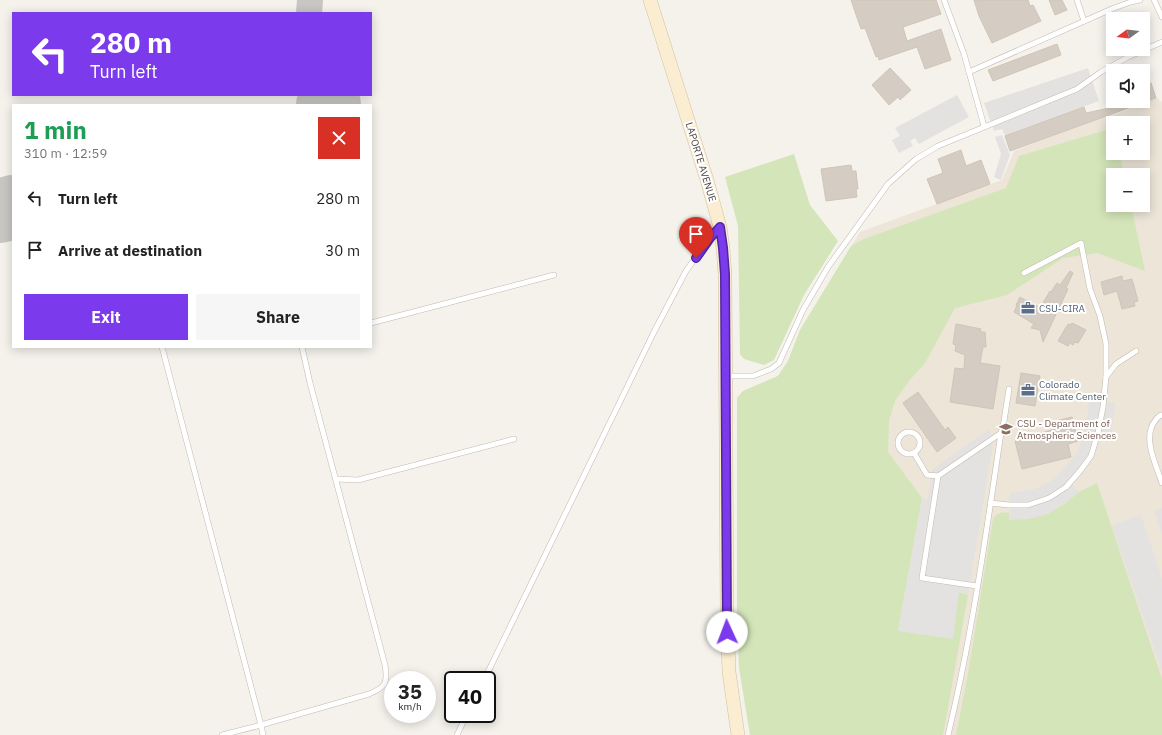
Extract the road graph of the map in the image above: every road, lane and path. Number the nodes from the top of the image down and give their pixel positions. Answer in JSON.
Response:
{"nodes":[{"id":1,"x":650,"y":0,"type":"edge"},
{"id":2,"x":944,"y":0,"type":"edge"},
{"id":3,"x":1077,"y":0,"type":"edge"},
{"id":4,"x":1140,"y":0,"type":"edge"},
{"id":5,"x":1150,"y":0,"type":"edge"},
{"id":6,"x":1154,"y":0,"type":"edge"},
{"id":7,"x":1162,"y":17,"type":"edge"},
{"id":8,"x":1084,"y":21,"type":"junction"},
{"id":9,"x":1162,"y":42,"type":"edge"},
{"id":10,"x":969,"y":72,"type":"junction"},
{"id":11,"x":984,"y":126,"type":"junction"},
{"id":12,"x":720,"y":227,"type":"junction"},
{"id":13,"x":1024,"y":273,"type":"dead end"},
{"id":14,"x":554,"y":275,"type":"dead end"},
{"id":15,"x":372,"y":323,"type":"edge"},
{"id":16,"x":162,"y":348,"type":"edge"},
{"id":17,"x":302,"y":348,"type":"edge"},
{"id":18,"x":1136,"y":351,"type":"dead end"},
{"id":19,"x":726,"y":376,"type":"junction"},
{"id":20,"x":1106,"y":377,"type":"junction"},
{"id":21,"x":1009,"y":389,"type":"dead end"},
{"id":22,"x":1162,"y":415,"type":"edge"},
{"id":23,"x":1001,"y":433,"type":"junction"},
{"id":24,"x":514,"y":440,"type":"dead end"},
{"id":25,"x":914,"y":453,"type":"junction"},
{"id":26,"x":938,"y":476,"type":"junction"},
{"id":27,"x":336,"y":479,"type":"junction"},
{"id":28,"x":1162,"y":483,"type":"edge"},
{"id":29,"x":990,"y":503,"type":"junction"},
{"id":30,"x":977,"y":586,"type":"junction"},
{"id":31,"x":488,"y":671,"type":"edge"},
{"id":32,"x":463,"y":723,"type":"edge"},
{"id":33,"x":261,"y":725,"type":"junction"},
{"id":34,"x":222,"y":735,"type":"edge"},
{"id":35,"x":263,"y":735,"type":"edge"},
{"id":36,"x":457,"y":735,"type":"edge"},
{"id":37,"x":738,"y":735,"type":"edge"},
{"id":38,"x":948,"y":735,"type":"edge"}],
"edges":[{"from":1,"to":12,"type":"street","name":"LAPORTE AVENUE"},
{"from":2,"to":10,"type":"lane"},
{"from":3,"to":8,"type":"lane"},
{"from":4,"to":8,"type":"lane"},
{"from":5,"to":6,"type":"lane"},
{"from":6,"to":7,"type":"lane"},
{"from":8,"to":10,"type":"lane"},
{"from":9,"to":11,"type":"lane"},
{"from":10,"to":11,"type":"lane"},
{"from":11,"to":19,"type":"lane"},
{"from":12,"to":19,"type":"street","name":"LAPORTE AVENUE"},
{"from":12,"to":31,"type":"lane"},
{"from":13,"to":20,"type":"lane"},
{"from":14,"to":15,"type":"lane"},
{"from":16,"to":33,"type":"lane"},
{"from":17,"to":27,"type":"lane"},
{"from":18,"to":20,"type":"lane"},
{"from":19,"to":37,"type":"street","name":"LAPORTE AVENUE"},
{"from":20,"to":29,"type":"lane"},
{"from":21,"to":23,"type":"lane"},
{"from":22,"to":28,"type":"lane"},
{"from":23,"to":26,"type":"lane"},
{"from":23,"to":29,"type":"lane"},
{"from":24,"to":27,"type":"lane"},
{"from":25,"to":25,"type":"lane"},
{"from":25,"to":26,"type":"lane"},
{"from":26,"to":30,"type":"lane"},
{"from":27,"to":33,"type":"lane"},
{"from":29,"to":30,"type":"lane"},
{"from":30,"to":38,"type":"lane"},
{"from":32,"to":36,"type":"lane"},
{"from":33,"to":34,"type":"lane"},
{"from":33,"to":35,"type":"lane"}]}
